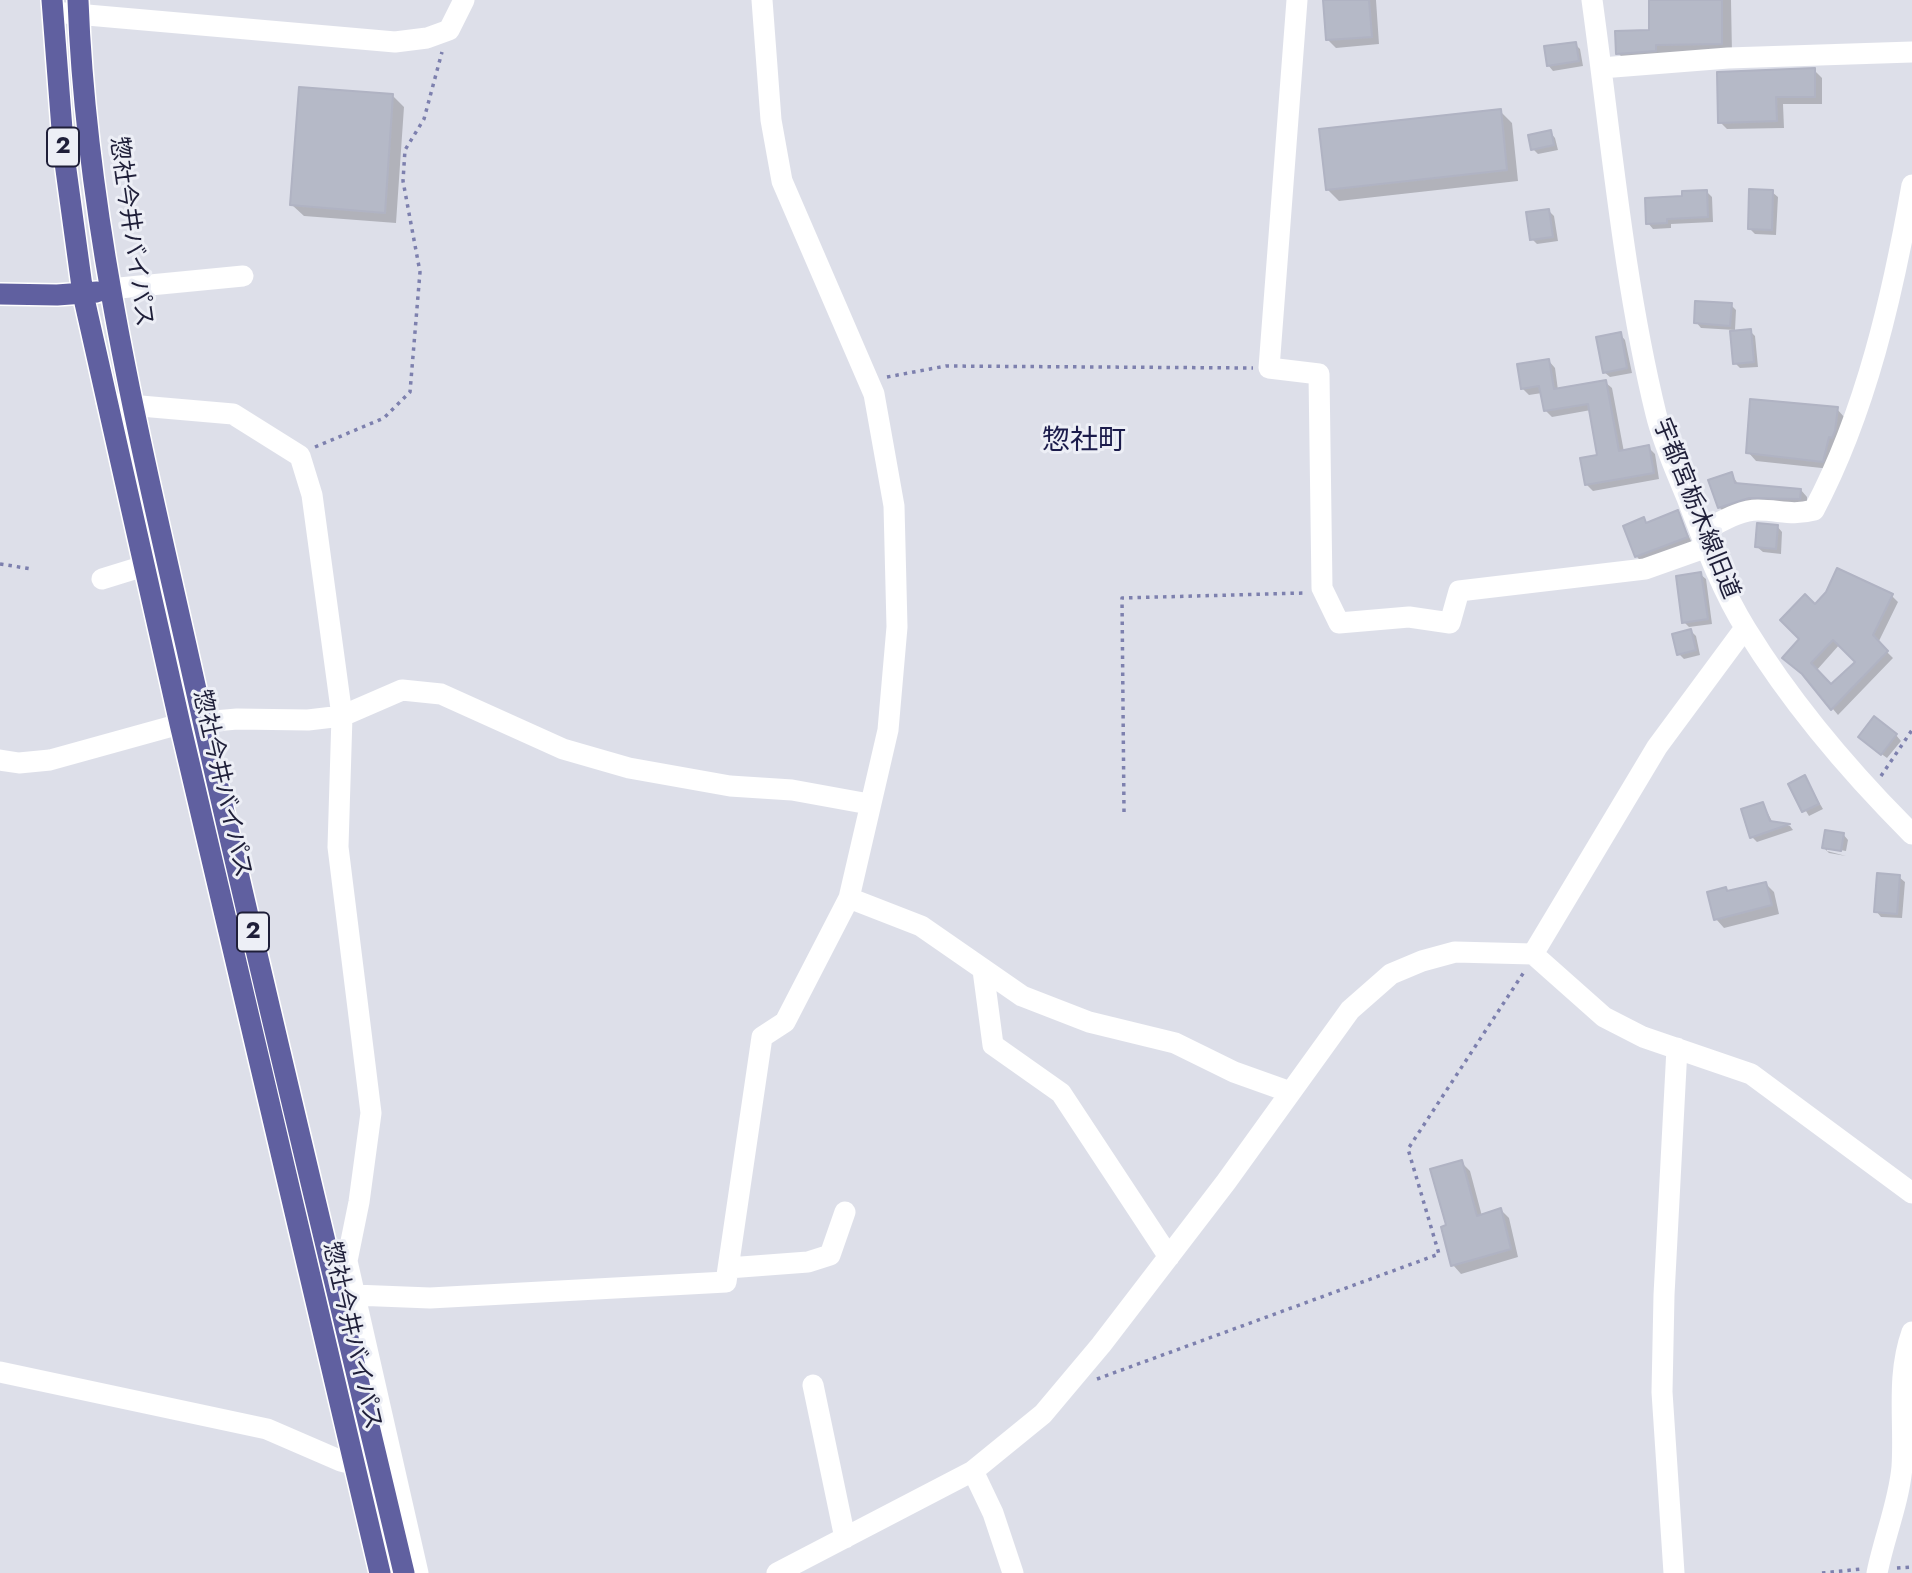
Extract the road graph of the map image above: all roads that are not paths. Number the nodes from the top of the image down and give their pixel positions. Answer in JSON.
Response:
{"nodes":[{"id":1,"x":464,"y":0,"type":"edge"},
{"id":2,"x":762,"y":0,"type":"edge"},
{"id":3,"x":1297,"y":0,"type":"edge"},
{"id":4,"x":1592,"y":0,"type":"edge"},
{"id":5,"x":52,"y":6,"type":"edge"},
{"id":6,"x":78,"y":7,"type":"edge"},
{"id":7,"x":1912,"y":52,"type":"edge"},
{"id":8,"x":1601,"y":68,"type":"junction"},
{"id":9,"x":1912,"y":185,"type":"edge"},
{"id":10,"x":243,"y":276,"type":"dead end"},
{"id":11,"x":109,"y":289,"type":"junction"},
{"id":12,"x":0,"y":294,"type":"edge"},
{"id":13,"x":83,"y":294,"type":"junction"},
{"id":14,"x":106,"y":403,"type":"junction"},
{"id":15,"x":132,"y":404,"type":"junction"},
{"id":16,"x":1703,"y":540,"type":"junction"},
{"id":17,"x":144,"y":566,"type":"junction"},
{"id":18,"x":102,"y":579,"type":"dead end"},
{"id":19,"x":1745,"y":628,"type":"junction"},
{"id":20,"x":342,"y":716,"type":"junction"},
{"id":21,"x":203,"y":722,"type":"junction"},
{"id":22,"x":180,"y":724,"type":"junction"},
{"id":23,"x":0,"y":760,"type":"edge"},
{"id":24,"x":869,"y":804,"type":"junction"},
{"id":25,"x":1912,"y":834,"type":"edge"},
{"id":26,"x":849,"y":898,"type":"junction"},
{"id":27,"x":1533,"y":954,"type":"junction"},
{"id":28,"x":983,"y":970,"type":"junction"},
{"id":29,"x":1677,"y":1048,"type":"junction"},
{"id":30,"x":1290,"y":1091,"type":"junction"},
{"id":31,"x":1912,"y":1193,"type":"edge"},
{"id":32,"x":845,"y":1212,"type":"dead end"},
{"id":33,"x":1169,"y":1257,"type":"junction"},
{"id":34,"x":728,"y":1268,"type":"junction"},
{"id":35,"x":354,"y":1295,"type":"junction"},
{"id":36,"x":1912,"y":1332,"type":"edge"},
{"id":37,"x":0,"y":1371,"type":"edge"},
{"id":38,"x":813,"y":1385,"type":"dead end"},
{"id":39,"x":355,"y":1465,"type":"junction"},
{"id":40,"x":380,"y":1471,"type":"junction"},
{"id":41,"x":973,"y":1471,"type":"junction"},
{"id":42,"x":845,"y":1538,"type":"junction"},
{"id":43,"x":1878,"y":1570,"type":"edge"},
{"id":44,"x":380,"y":1573,"type":"edge"},
{"id":45,"x":404,"y":1573,"type":"edge"},
{"id":46,"x":418,"y":1573,"type":"edge"},
{"id":47,"x":777,"y":1573,"type":"edge"},
{"id":48,"x":1013,"y":1573,"type":"edge"},
{"id":49,"x":1674,"y":1573,"type":"edge"}],
"edges":[{"from":1,"to":6,"type":"street"},
{"from":2,"to":24,"type":"street"},
{"from":3,"to":16,"type":"street"},
{"from":4,"to":8,"type":"street","name":"宇都宮栃木線旧道"},
{"from":5,"to":6,"type":"street"},
{"from":5,"to":13,"type":"main road","name":"惣社今井バイパス","number":"2"},
{"from":6,"to":11,"type":"main road","name":"惣社今井バイパス","number":"2"},
{"from":7,"to":8,"type":"street"},
{"from":8,"to":16,"type":"street","name":"宇都宮栃木線旧道"},
{"from":9,"to":16,"type":"street"},
{"from":10,"to":11,"type":"street"},
{"from":11,"to":13,"type":"main road"},
{"from":11,"to":15,"type":"main road","name":"惣社今井バイパス","number":"2"},
{"from":12,"to":13,"type":"main road"},
{"from":13,"to":14,"type":"main road","name":"惣社今井バイパス","number":"2"},
{"from":14,"to":15,"type":"street"},
{"from":14,"to":17,"type":"main road","name":"惣社今井バイパス","number":"2"},
{"from":15,"to":20,"type":"street"},
{"from":15,"to":21,"type":"main road","name":"惣社今井バイパス","number":"2"},
{"from":16,"to":19,"type":"street","name":"宇都宮栃木線旧道"},
{"from":17,"to":18,"type":"street"},
{"from":17,"to":22,"type":"main road","name":"惣社今井バイパス","number":"2"},
{"from":19,"to":25,"type":"street","name":"宇都宮栃木線旧道"},
{"from":19,"to":27,"type":"street"},
{"from":20,"to":21,"type":"street"},
{"from":20,"to":24,"type":"street"},
{"from":20,"to":35,"type":"street"},
{"from":21,"to":22,"type":"street"},
{"from":21,"to":40,"type":"main road","name":"惣社今井バイパス","number":"2"},
{"from":22,"to":23,"type":"street"},
{"from":22,"to":39,"type":"main road","name":"惣社今井バイパス","number":"2"},
{"from":24,"to":26,"type":"street"},
{"from":26,"to":28,"type":"street"},
{"from":26,"to":34,"type":"street"},
{"from":27,"to":29,"type":"street"},
{"from":27,"to":30,"type":"street"},
{"from":28,"to":30,"type":"street"},
{"from":28,"to":33,"type":"street"},
{"from":29,"to":31,"type":"street"},
{"from":29,"to":49,"type":"street"},
{"from":30,"to":33,"type":"street"},
{"from":32,"to":34,"type":"street"},
{"from":33,"to":41,"type":"street"},
{"from":34,"to":35,"type":"street"},
{"from":35,"to":46,"type":"street"},
{"from":36,"to":43,"type":"street"},
{"from":37,"to":39,"type":"street"},
{"from":38,"to":42,"type":"street"},
{"from":39,"to":40,"type":"street"},
{"from":39,"to":44,"type":"main road","name":"惣社今井バイパス","number":"2"},
{"from":40,"to":45,"type":"main road","name":"惣社今井バイパス","number":"2"},
{"from":41,"to":42,"type":"street"},
{"from":41,"to":48,"type":"street"},
{"from":42,"to":47,"type":"street"}]}
